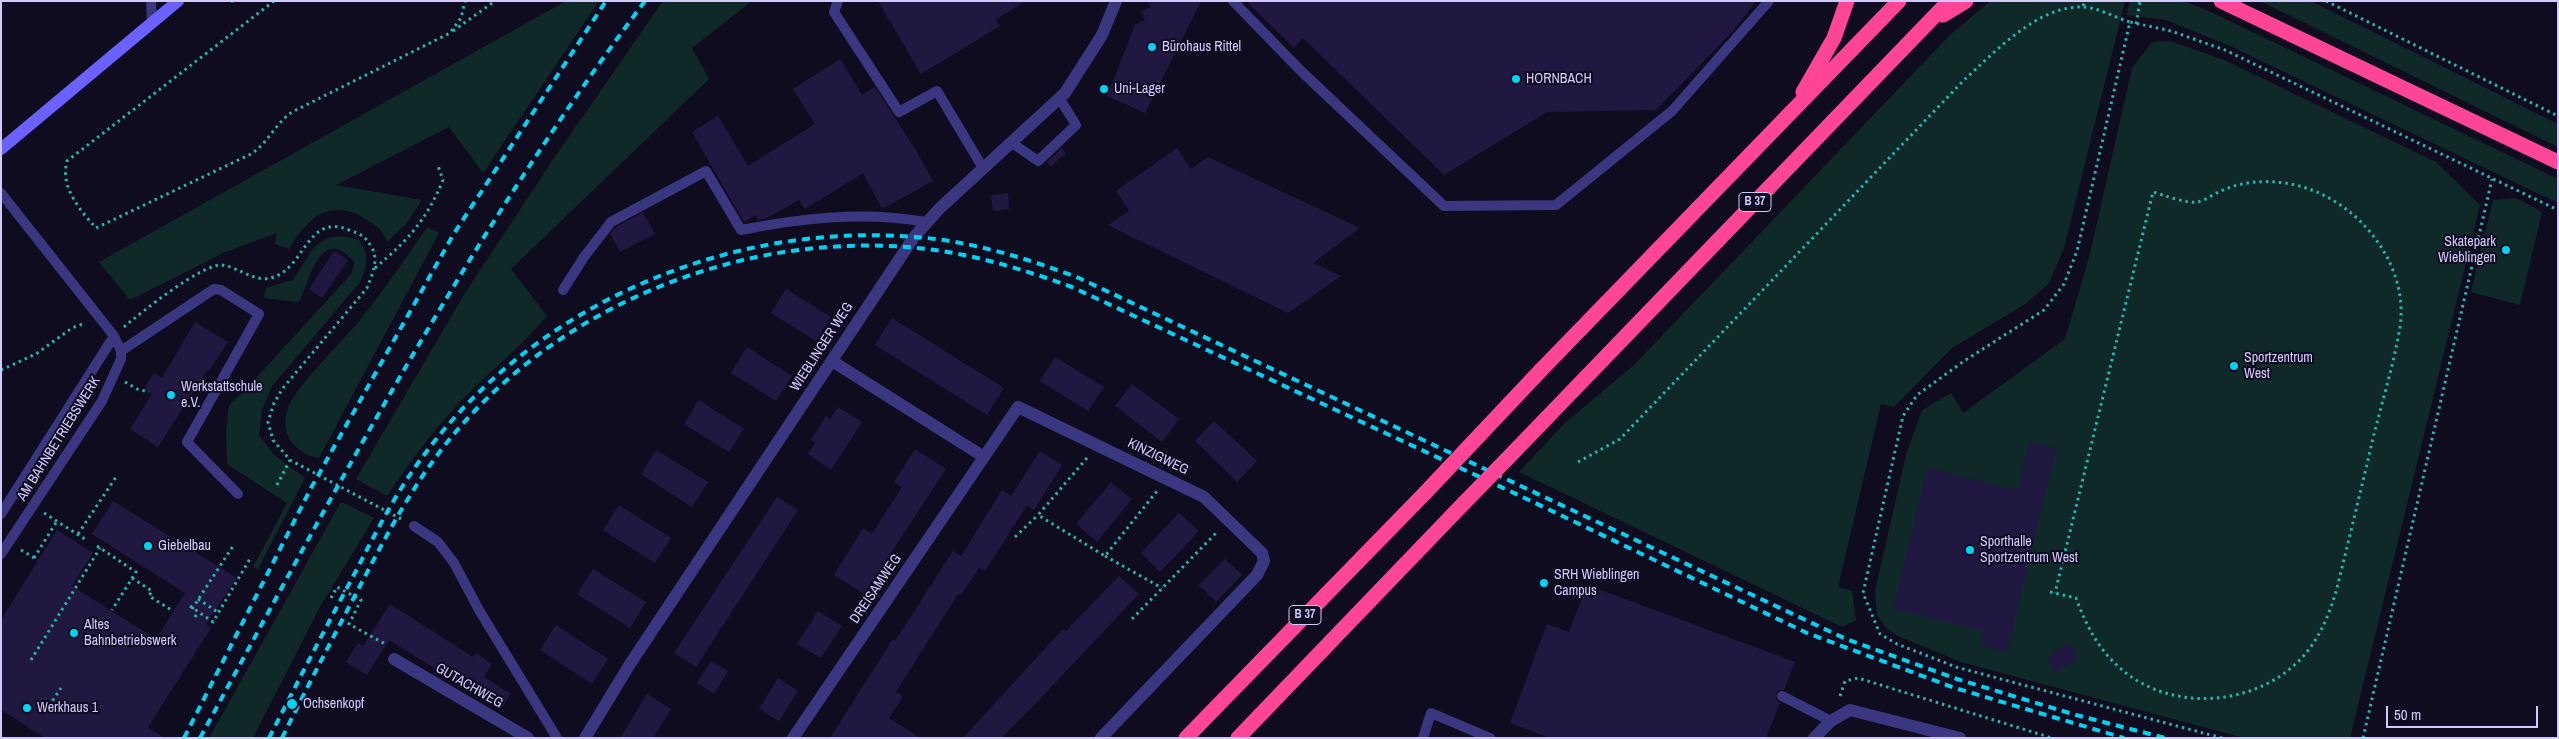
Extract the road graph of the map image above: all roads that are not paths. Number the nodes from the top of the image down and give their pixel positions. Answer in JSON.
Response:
{"nodes":[{"id":1,"x":151,"y":1,"type":"edge"},
{"id":2,"x":178,"y":1,"type":"edge"},
{"id":3,"x":838,"y":1,"type":"edge"},
{"id":4,"x":1116,"y":1,"type":"edge"},
{"id":5,"x":1233,"y":1,"type":"edge"},
{"id":6,"x":1769,"y":1,"type":"edge"},
{"id":7,"x":1847,"y":1,"type":"edge"},
{"id":8,"x":1899,"y":1,"type":"edge"},
{"id":9,"x":1949,"y":1,"type":"edge"},
{"id":10,"x":1966,"y":1,"type":"edge"},
{"id":11,"x":2221,"y":1,"type":"edge"},
{"id":12,"x":152,"y":23,"type":"junction"},
{"id":13,"x":1928,"y":23,"type":"junction"},
{"id":14,"x":1060,"y":98,"type":"junction"},
{"id":15,"x":1794,"y":109,"type":"junction"},
{"id":16,"x":1012,"y":143,"type":"junction"},
{"id":17,"x":1,"y":149,"type":"edge"},
{"id":18,"x":2558,"y":162,"type":"edge"},
{"id":19,"x":984,"y":168,"type":"junction"},
{"id":20,"x":1,"y":193,"type":"edge"},
{"id":21,"x":926,"y":222,"type":"junction"},
{"id":22,"x":564,"y":290,"type":"dead end"},
{"id":23,"x":114,"y":336,"type":"junction"},
{"id":24,"x":121,"y":351,"type":"junction"},
{"id":25,"x":832,"y":361,"type":"junction"},
{"id":26,"x":984,"y":457,"type":"junction"},
{"id":27,"x":238,"y":494,"type":"dead end"},
{"id":28,"x":1,"y":514,"type":"edge"},
{"id":29,"x":414,"y":526,"type":"road end"},
{"id":30,"x":1,"y":554,"type":"edge"},
{"id":31,"x":394,"y":659,"type":"road end"},
{"id":32,"x":1782,"y":696,"type":"dead end"},
{"id":33,"x":1831,"y":721,"type":"junction"},
{"id":34,"x":528,"y":738,"type":"edge"},
{"id":35,"x":557,"y":738,"type":"edge"},
{"id":36,"x":585,"y":738,"type":"edge"},
{"id":37,"x":794,"y":738,"type":"edge"},
{"id":38,"x":1101,"y":738,"type":"edge"},
{"id":39,"x":1186,"y":738,"type":"edge"},
{"id":40,"x":1238,"y":738,"type":"edge"},
{"id":41,"x":1423,"y":738,"type":"edge"},
{"id":42,"x":1490,"y":738,"type":"edge"},
{"id":43,"x":1814,"y":738,"type":"edge"},
{"id":44,"x":1960,"y":738,"type":"edge"}],
"edges":[{"from":1,"to":12,"type":"lane"},
{"from":2,"to":12,"type":"street"},
{"from":3,"to":19,"type":"lane"},
{"from":4,"to":14,"type":"street","name":"WIEBLINGER WEG"},
{"from":5,"to":6,"type":"lane"},
{"from":7,"to":15,"type":"highway","number":"B 37"},
{"from":8,"to":15,"type":"highway","number":"B 37"},
{"from":9,"to":13,"type":"highway","number":"B 37"},
{"from":10,"to":13,"type":"highway"},
{"from":11,"to":18,"type":"highway"},
{"from":12,"to":17,"type":"street"},
{"from":13,"to":40,"type":"highway","number":"B 37","bridge":true},
{"from":14,"to":16,"type":"street","name":"WIEBLINGER WEG"},
{"from":14,"to":16,"type":"lane"},
{"from":15,"to":39,"type":"highway","number":"B 37","bridge":true},
{"from":16,"to":19,"type":"street","name":"WIEBLINGER WEG"},
{"from":19,"to":21,"type":"street","name":"WIEBLINGER WEG"},
{"from":20,"to":23,"type":"lane"},
{"from":21,"to":22,"type":"lane"},
{"from":21,"to":25,"type":"street","name":"WIEBLINGER WEG"},
{"from":23,"to":24,"type":"lane"},
{"from":23,"to":28,"type":"lane"},
{"from":24,"to":27,"type":"lane"},
{"from":24,"to":30,"type":"lane","name":"AM BAHNBETRIEBSWERK"},
{"from":25,"to":26,"type":"street"},
{"from":25,"to":36,"type":"street","name":"WIEBLINGER WEG"},
{"from":26,"to":37,"type":"street","name":"DREISAMWEG"},
{"from":26,"to":38,"type":"street","name":"KINZIGWEG"},
{"from":29,"to":35,"type":"lane"},
{"from":31,"to":34,"type":"street","name":"GUTACHWEG"},
{"from":32,"to":33,"type":"lane"},
{"from":33,"to":43,"type":"street"},
{"from":33,"to":44,"type":"street"},
{"from":41,"to":42,"type":"lane"}]}
